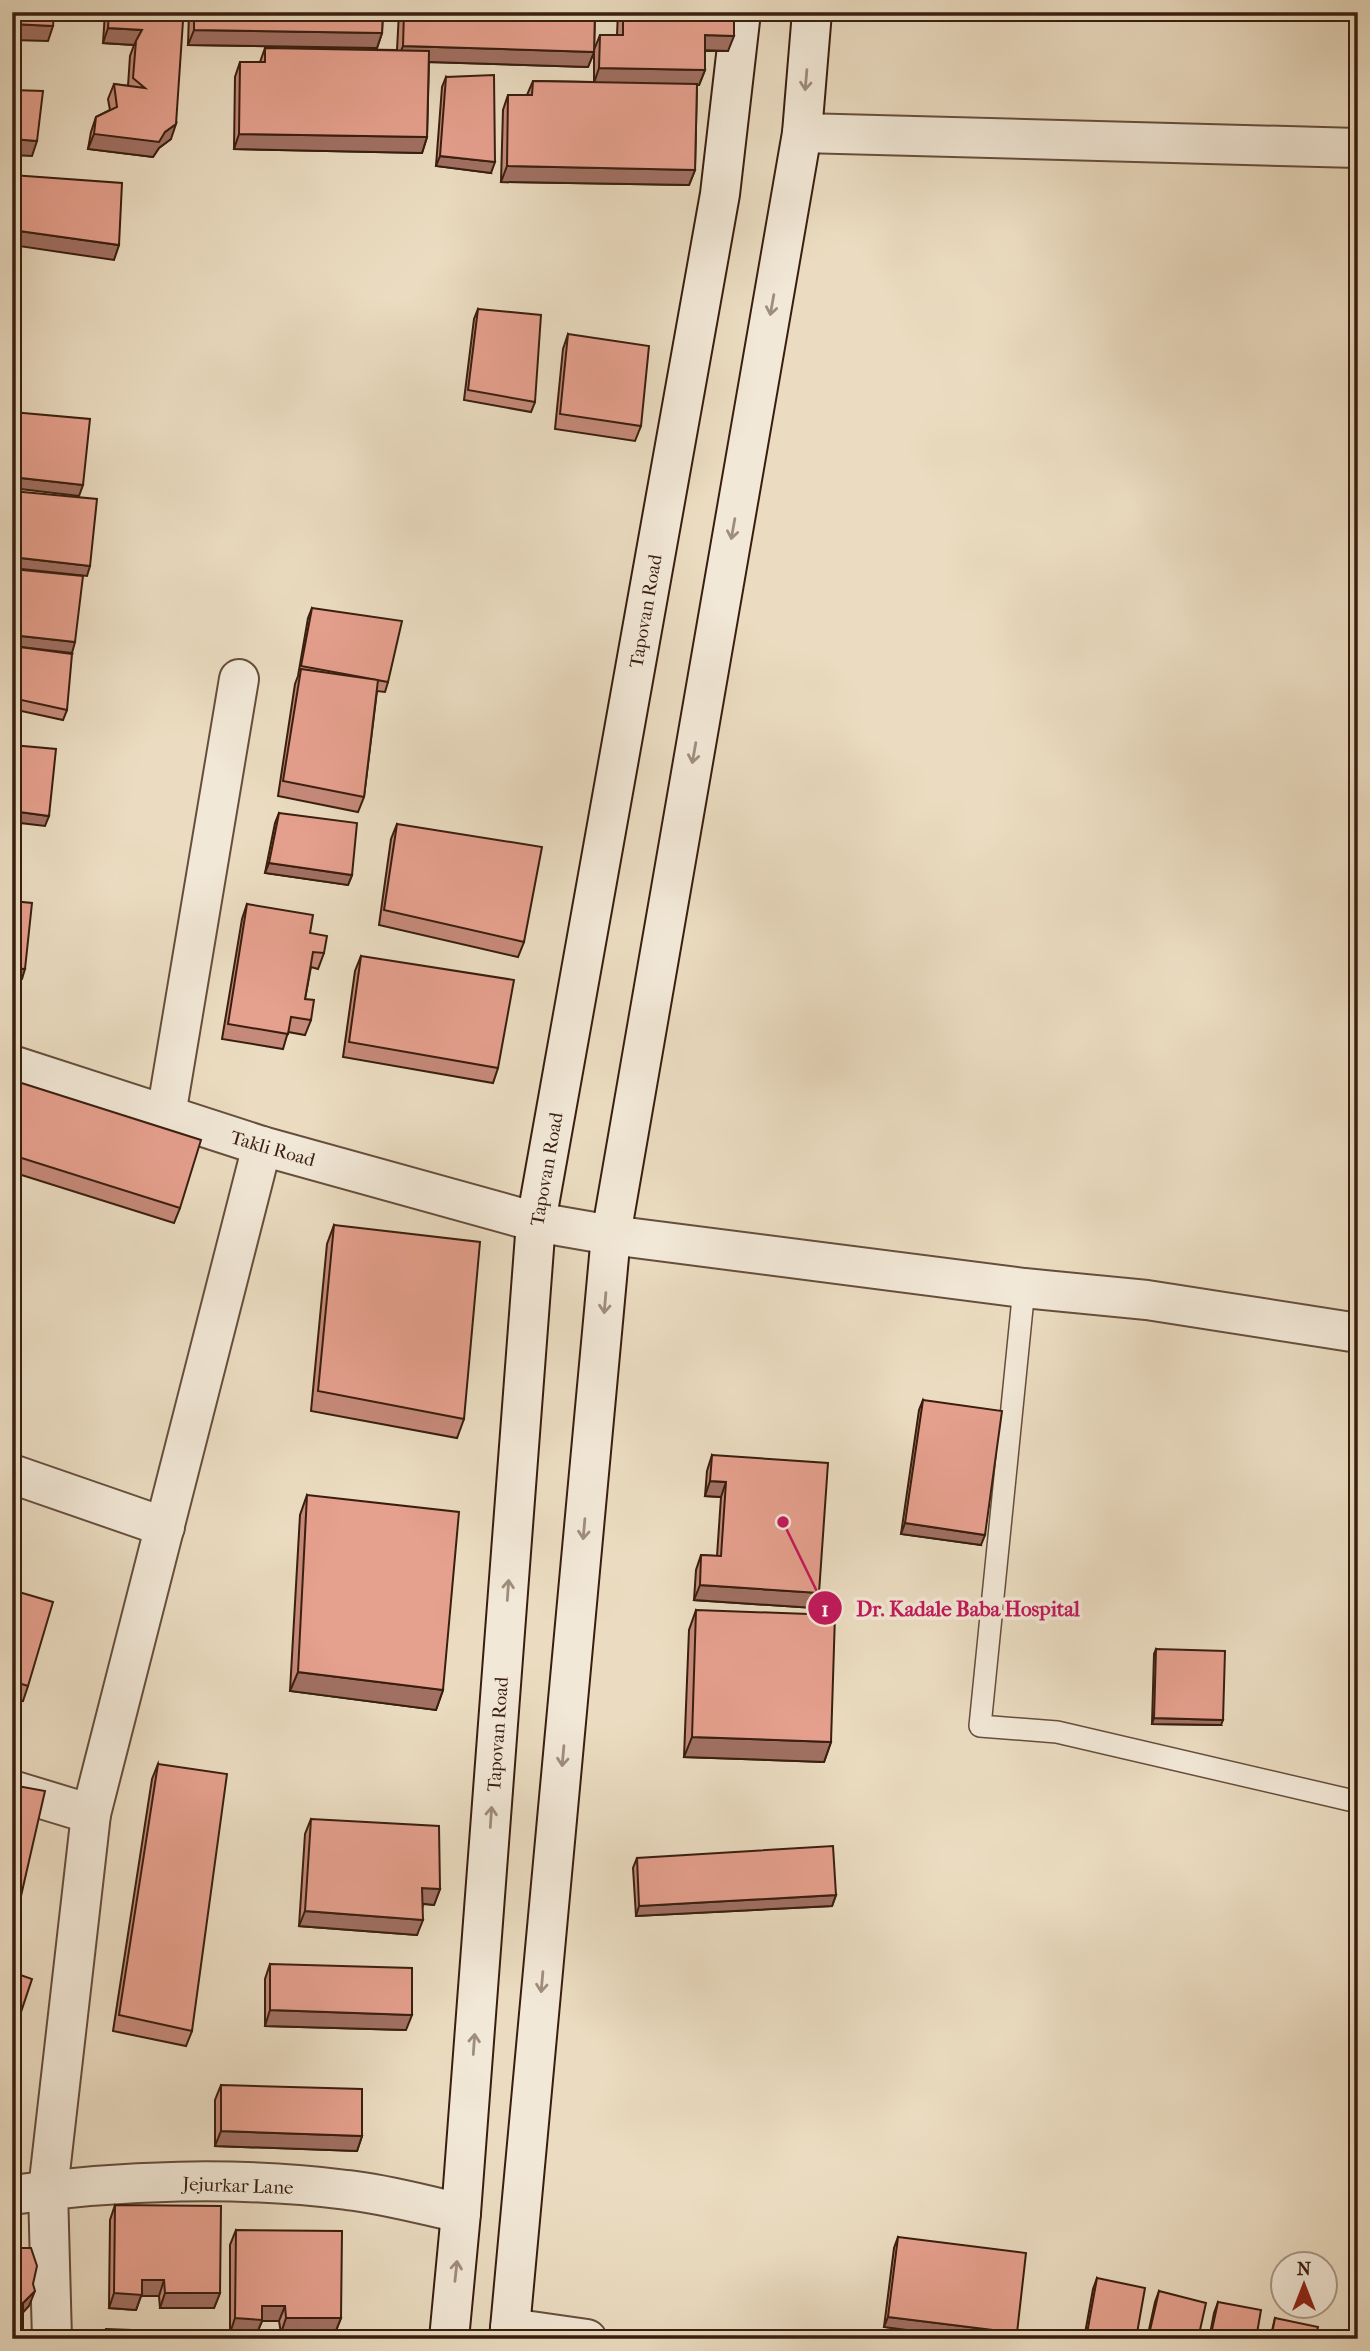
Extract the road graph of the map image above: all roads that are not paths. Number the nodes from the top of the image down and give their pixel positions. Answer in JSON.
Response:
{"nodes":[{"id":1,"x":741,"y":12,"type":"edge"},
{"id":2,"x":812,"y":12,"type":"edge"},
{"id":3,"x":802,"y":133,"type":"junction"},
{"id":4,"x":1358,"y":148,"type":"edge"},
{"id":5,"x":239,"y":679,"type":"dead end"},
{"id":6,"x":12,"y":1065,"type":"edge"},
{"id":7,"x":166,"y":1115,"type":"junction"},
{"id":8,"x":262,"y":1146,"type":"junction"},
{"id":9,"x":536,"y":1222,"type":"junction"},
{"id":10,"x":611,"y":1235,"type":"junction"},
{"id":11,"x":1024,"y":1288,"type":"junction"},
{"id":12,"x":1358,"y":1333,"type":"edge"},
{"id":13,"x":12,"y":1474,"type":"edge"},
{"id":14,"x":165,"y":1527,"type":"junction"},
{"id":15,"x":12,"y":1790,"type":"edge"},
{"id":16,"x":1358,"y":1802,"type":"edge"},
{"id":17,"x":91,"y":1814,"type":"junction"},
{"id":18,"x":30,"y":2193,"type":"edge"},
{"id":19,"x":461,"y":2213,"type":"junction"},
{"id":20,"x":509,"y":2333,"type":"edge"},
{"id":21,"x":52,"y":2339,"type":"edge"},
{"id":22,"x":449,"y":2339,"type":"edge"},
{"id":23,"x":587,"y":2339,"type":"edge"}],
"edges":[{"from":1,"to":9,"type":"main road","name":"Tapovan Road"},
{"from":2,"to":3,"type":"main road","one_way":true},
{"from":3,"to":4,"type":"main road"},
{"from":3,"to":10,"type":"main road","one_way":true},
{"from":5,"to":7,"type":"main road"},
{"from":6,"to":7,"type":"main road","name":"Takli Road"},
{"from":7,"to":8,"type":"main road","name":"Takli Road"},
{"from":8,"to":9,"type":"main road","name":"Takli Road"},
{"from":8,"to":14,"type":"main road"},
{"from":9,"to":10,"type":"main road","name":"Takli Road"},
{"from":19,"to":9,"type":"main road","name":"Tapovan Road","one_way":true},
{"from":10,"to":11,"type":"main road","name":"Takli Road"},
{"from":10,"to":20,"type":"main road","one_way":true},
{"from":11,"to":12,"type":"main road","name":"Takli Road"},
{"from":11,"to":16,"type":"lane"},
{"from":13,"to":14,"type":"main road"},
{"from":14,"to":17,"type":"main road"},
{"from":15,"to":17,"type":"main road"},
{"from":17,"to":18,"type":"main road"},
{"from":18,"to":19,"type":"main road","name":"Jejurkar Lane"},
{"from":18,"to":21,"type":"main road"},
{"from":22,"to":19,"type":"main road","name":"Tapovan Road","one_way":true},
{"from":20,"to":23,"type":"main road"}]}
